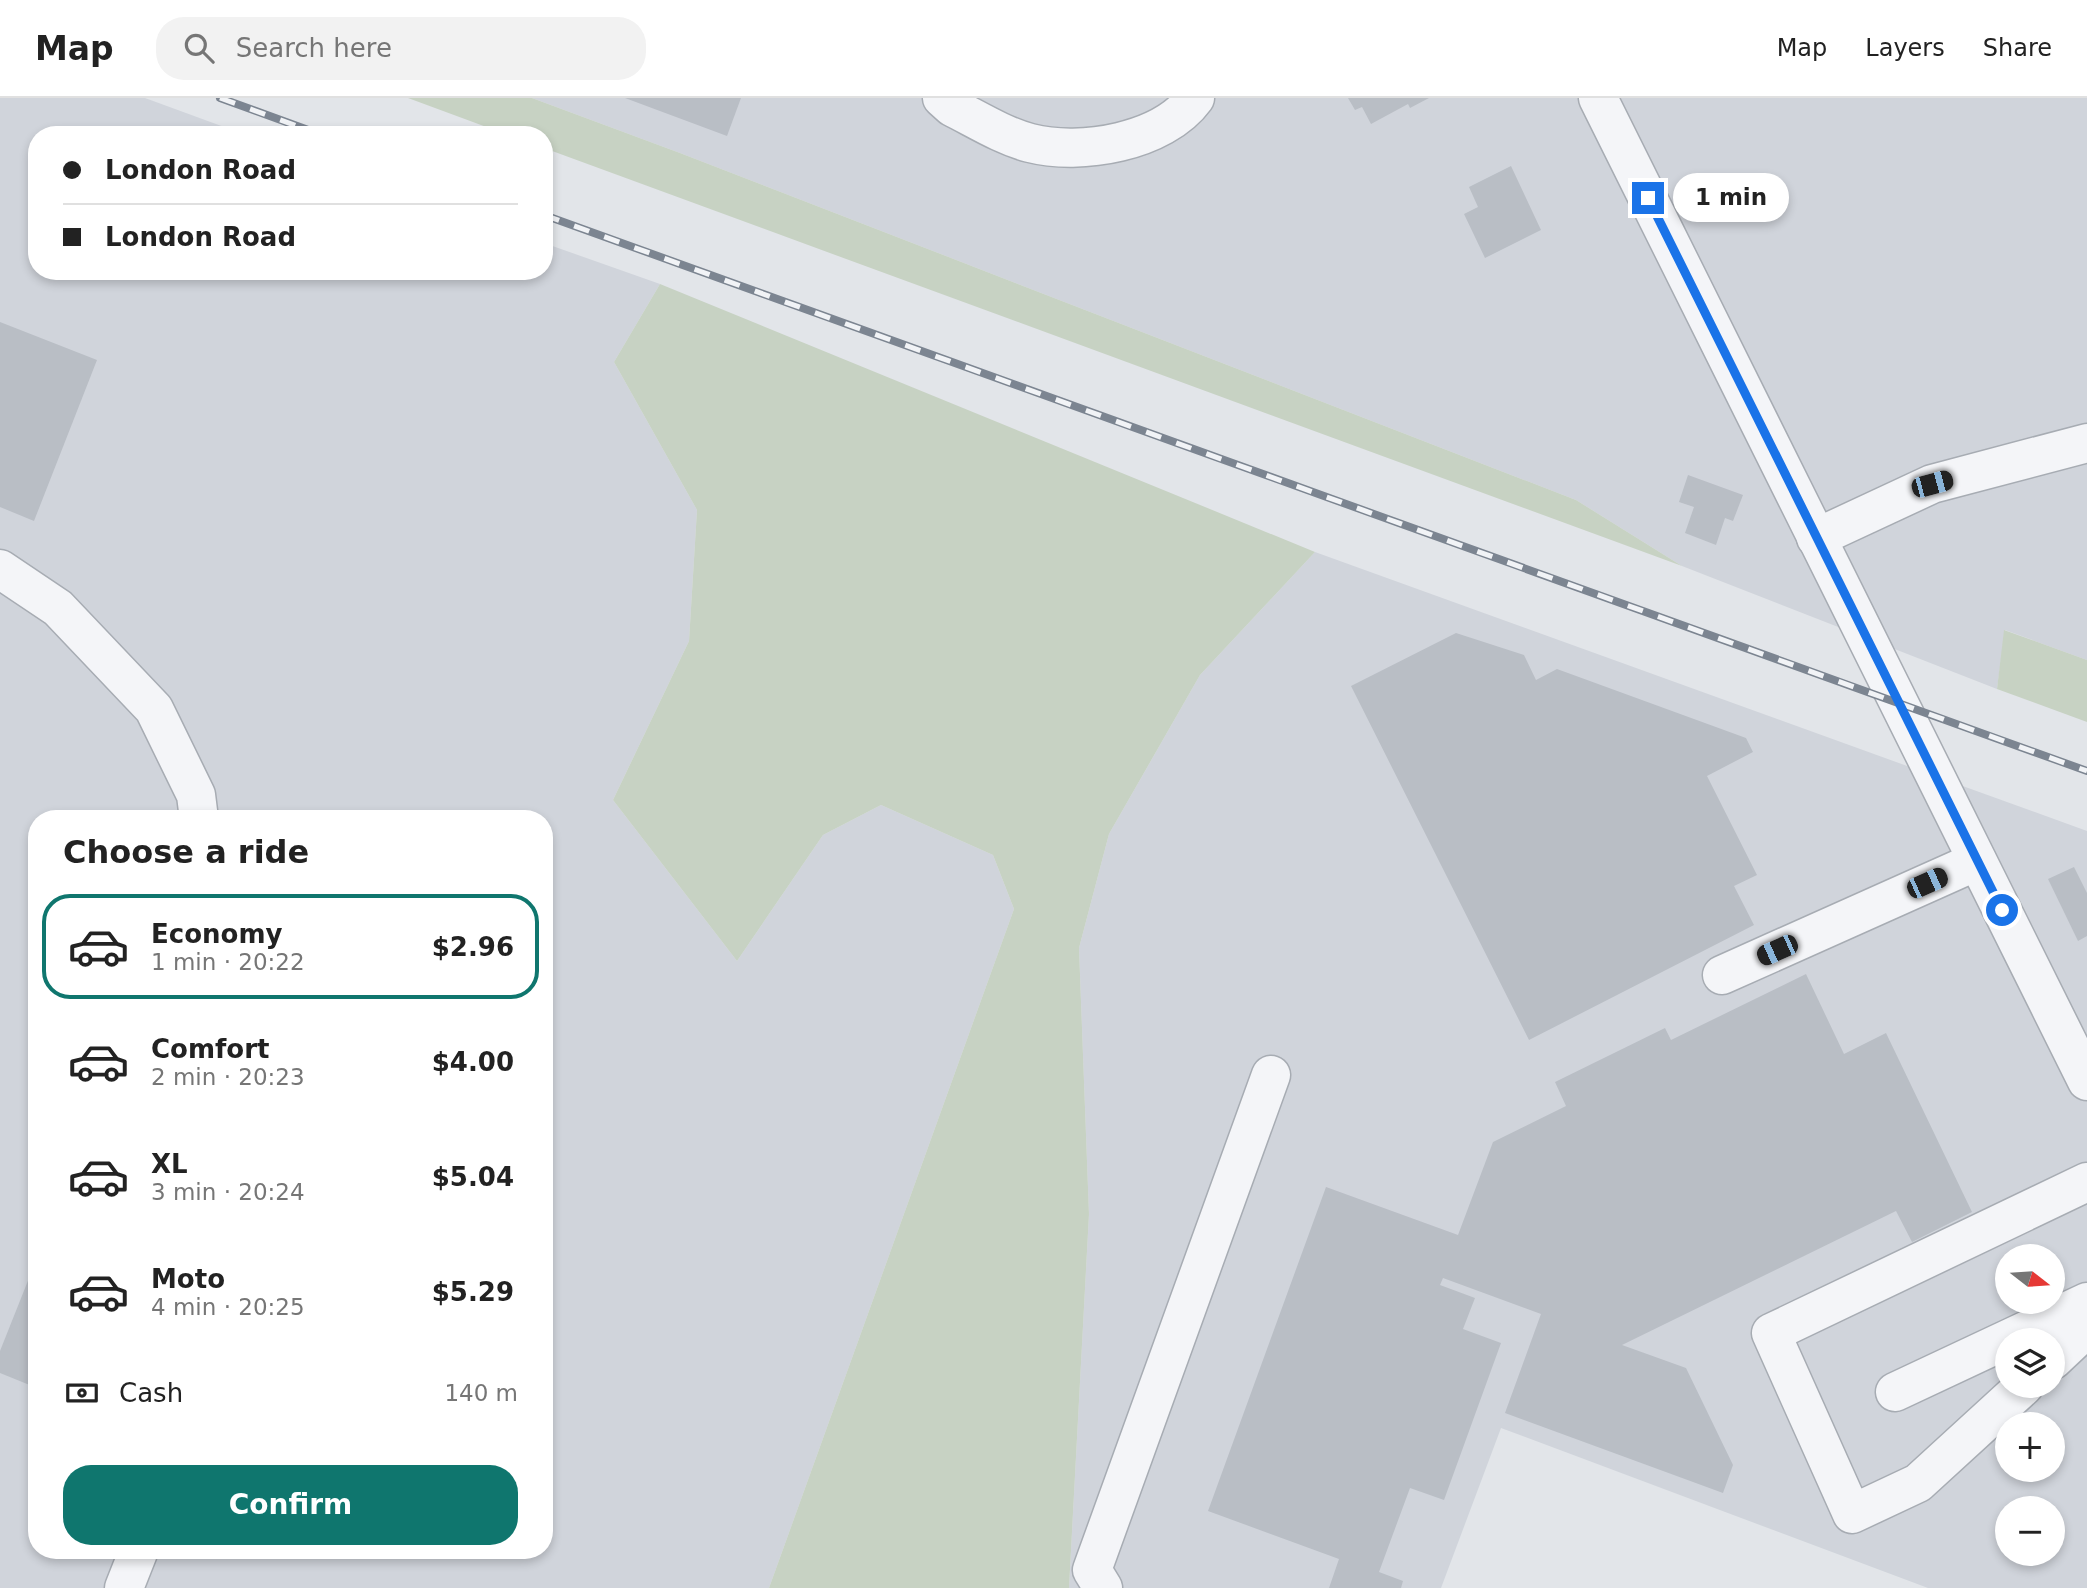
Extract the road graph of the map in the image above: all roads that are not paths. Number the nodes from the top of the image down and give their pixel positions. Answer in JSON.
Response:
{"nodes":[{"id":1,"x":942,"y":98,"type":"edge"},
{"id":2,"x":1195,"y":98,"type":"edge"},
{"id":3,"x":1598,"y":98,"type":"edge"},
{"id":4,"x":2087,"y":443,"type":"edge"},
{"id":5,"x":1816,"y":538,"type":"junction"},
{"id":6,"x":0,"y":569,"type":"edge"},
{"id":7,"x":198,"y":810,"type":"edge"},
{"id":8,"x":1978,"y":861,"type":"junction"},
{"id":9,"x":1722,"y":975,"type":"dead end"},
{"id":10,"x":1271,"y":1075,"type":"dead end"},
{"id":11,"x":2087,"y":1081,"type":"edge"},
{"id":12,"x":2087,"y":1182,"type":"edge"},
{"id":13,"x":2087,"y":1302,"type":"edge"},
{"id":14,"x":2087,"y":1328,"type":"edge"},
{"id":15,"x":2065,"y":1349,"type":"edge"},
{"id":16,"x":1895,"y":1392,"type":"dead end"},
{"id":17,"x":2011,"y":1398,"type":"edge"},
{"id":18,"x":135,"y":1559,"type":"edge"},
{"id":19,"x":124,"y":1588,"type":"edge"},
{"id":20,"x":1103,"y":1588,"type":"edge"}],
"edges":[{"from":1,"to":2,"type":"street"},
{"from":3,"to":5,"type":"street"},
{"from":4,"to":5,"type":"street"},
{"from":5,"to":8,"type":"street"},
{"from":6,"to":7,"type":"street"},
{"from":8,"to":9,"type":"street"},
{"from":8,"to":11,"type":"street"},
{"from":10,"to":20,"type":"street"},
{"from":12,"to":17,"type":"street"},
{"from":13,"to":16,"type":"street"},
{"from":14,"to":15,"type":"street"},
{"from":18,"to":19,"type":"street"}]}
